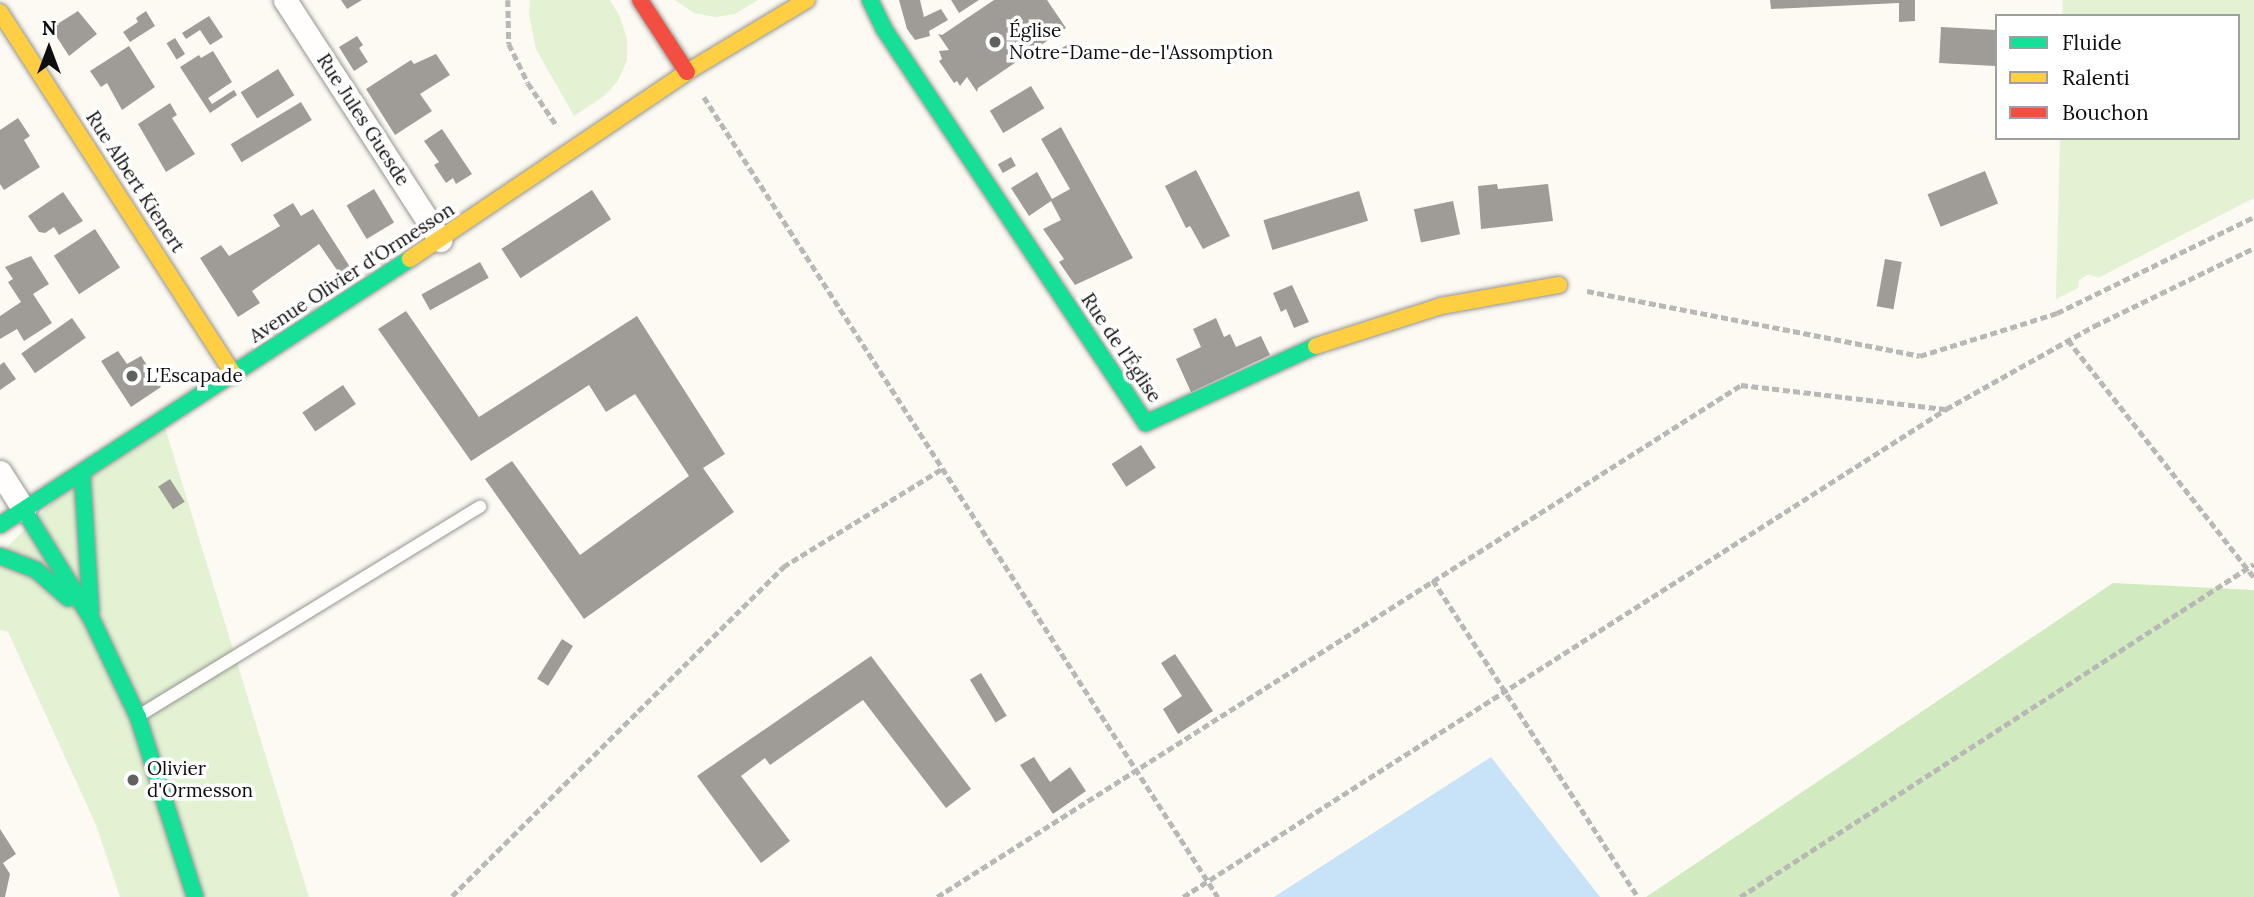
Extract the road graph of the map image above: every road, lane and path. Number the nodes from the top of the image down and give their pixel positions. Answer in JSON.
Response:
{"nodes":[{"id":1,"x":285,"y":0,"type":"edge"},
{"id":2,"x":508,"y":0,"type":"edge"},
{"id":3,"x":640,"y":0,"type":"edge"},
{"id":4,"x":870,"y":0,"type":"edge"},
{"id":5,"x":803,"y":1,"type":"edge"},
{"id":6,"x":0,"y":12,"type":"edge"},
{"id":7,"x":687,"y":72,"type":"junction"},
{"id":8,"x":574,"y":150,"type":"junction"},
{"id":9,"x":2254,"y":217,"type":"edge"},
{"id":10,"x":440,"y":240,"type":"junction"},
{"id":11,"x":2254,"y":248,"type":"edge"},
{"id":12,"x":1559,"y":285,"type":"joint"},
{"id":13,"x":2067,"y":340,"type":"junction"},
{"id":14,"x":234,"y":375,"type":"junction"},
{"id":15,"x":1946,"y":409,"type":"junction"},
{"id":16,"x":943,"y":468,"type":"junction"},
{"id":17,"x":0,"y":472,"type":"edge"},
{"id":18,"x":82,"y":473,"type":"junction"},
{"id":19,"x":480,"y":506,"type":"dead end"},
{"id":20,"x":24,"y":510,"type":"junction"},
{"id":21,"x":0,"y":525,"type":"edge"},
{"id":22,"x":0,"y":556,"type":"edge"},
{"id":23,"x":2254,"y":565,"type":"edge"},
{"id":24,"x":2247,"y":569,"type":"junction"},
{"id":25,"x":2254,"y":578,"type":"edge"},
{"id":26,"x":1433,"y":580,"type":"junction"},
{"id":27,"x":91,"y":618,"type":"junction"},
{"id":28,"x":1505,"y":691,"type":"junction"},
{"id":29,"x":138,"y":717,"type":"junction"},
{"id":30,"x":1138,"y":772,"type":"junction"},
{"id":31,"x":1208,"y":881,"type":"junction"},
{"id":32,"x":452,"y":896,"type":"edge"},
{"id":33,"x":195,"y":897,"type":"edge"},
{"id":34,"x":937,"y":897,"type":"edge"},
{"id":35,"x":1182,"y":897,"type":"edge"},
{"id":36,"x":1218,"y":897,"type":"edge"},
{"id":37,"x":1638,"y":897,"type":"edge"},
{"id":38,"x":1740,"y":897,"type":"edge"}],
"edges":[{"from":1,"to":10,"type":"street","name":"Rue Jules Guesde"},
{"from":2,"to":8,"type":"path"},
{"from":3,"to":7,"type":"street"},
{"from":4,"to":12,"type":"street","name":"Rue de l'Église"},
{"from":5,"to":7,"type":"street","name":"Avenue Olivier d'Ormesson"},
{"from":6,"to":14,"type":"street","name":"Rue Albert Kienert"},
{"from":7,"to":8,"type":"street","name":"Avenue Olivier d'Ormesson"},
{"from":7,"to":16,"type":"path"},
{"from":8,"to":10,"type":"street","name":"Avenue Olivier d'Ormesson"},
{"from":9,"to":12,"type":"path"},
{"from":10,"to":14,"type":"street","name":"Avenue Olivier d'Ormesson"},
{"from":11,"to":13,"type":"path"},
{"from":13,"to":15,"type":"path"},
{"from":13,"to":24,"type":"path"},
{"from":14,"to":18,"type":"street","name":"Avenue Olivier d'Ormesson"},
{"from":15,"to":26,"type":"path"},
{"from":15,"to":28,"type":"path"},
{"from":16,"to":30,"type":"path"},
{"from":16,"to":32,"type":"path"},
{"from":17,"to":20,"type":"street"},
{"from":18,"to":20,"type":"street","name":"Avenue Olivier d'Ormesson"},
{"from":18,"to":27,"type":"street"},
{"from":19,"to":29,"type":"lane"},
{"from":20,"to":21,"type":"street","name":"Avenue Olivier d'Ormesson"},
{"from":20,"to":27,"type":"street"},
{"from":22,"to":27,"type":"street"},
{"from":23,"to":24,"type":"path"},
{"from":24,"to":25,"type":"path"},
{"from":24,"to":38,"type":"path"},
{"from":26,"to":28,"type":"path"},
{"from":26,"to":30,"type":"path"},
{"from":27,"to":29,"type":"street"},
{"from":28,"to":31,"type":"path"},
{"from":28,"to":37,"type":"path"},
{"from":29,"to":33,"type":"street"},
{"from":30,"to":31,"type":"path"},
{"from":30,"to":34,"type":"path"},
{"from":31,"to":35,"type":"path"},
{"from":31,"to":36,"type":"path"}]}
